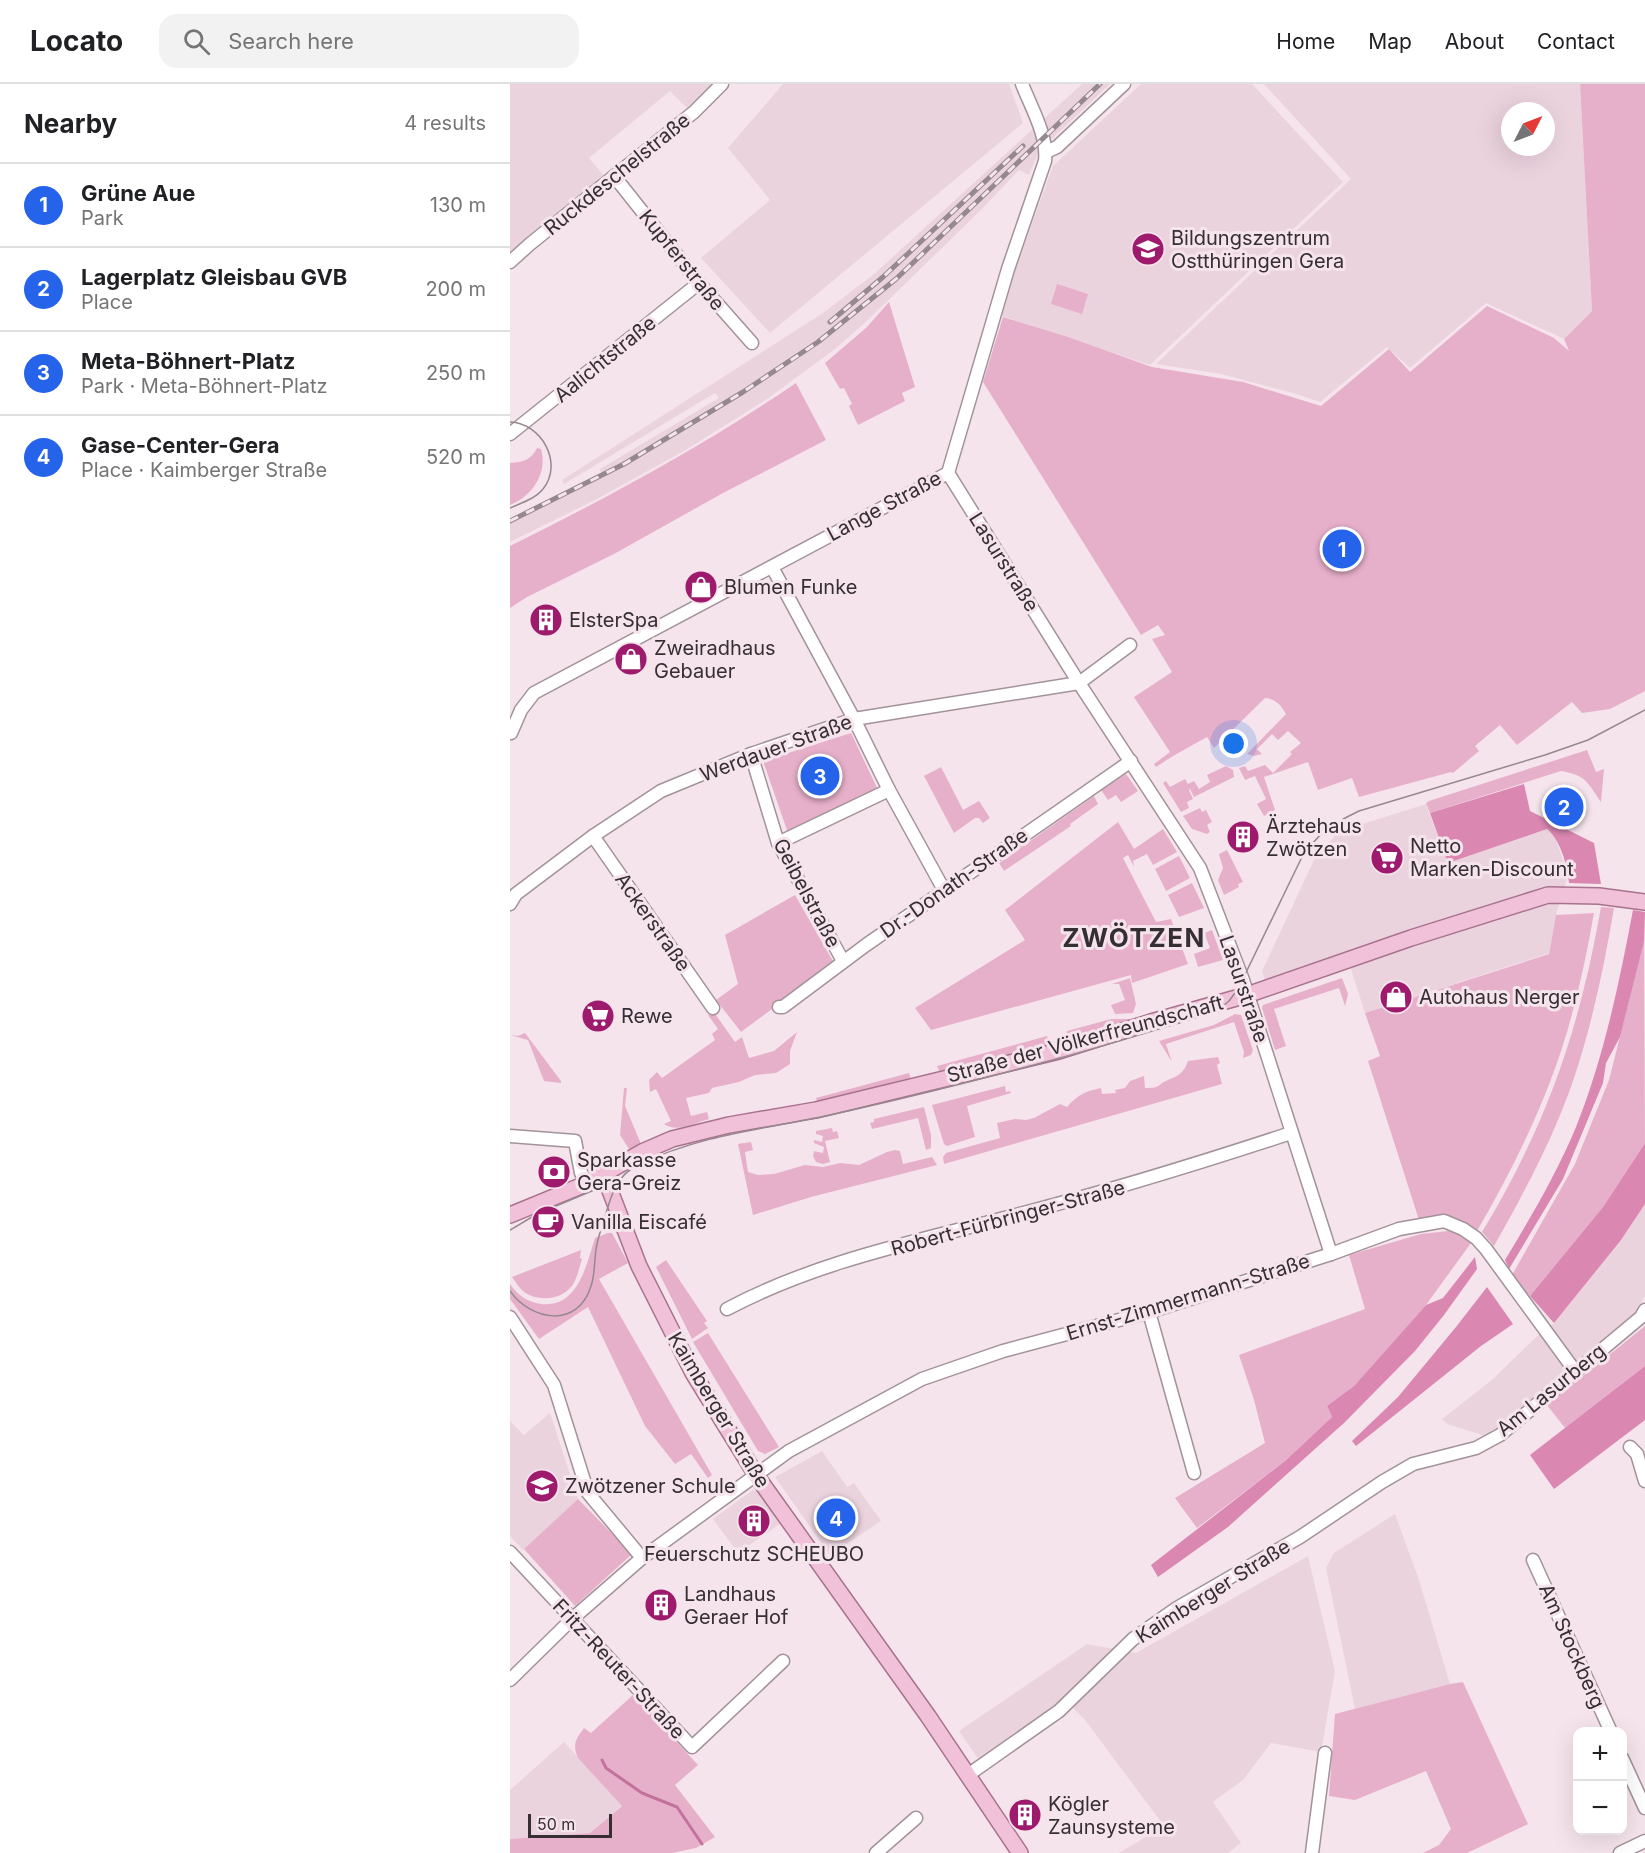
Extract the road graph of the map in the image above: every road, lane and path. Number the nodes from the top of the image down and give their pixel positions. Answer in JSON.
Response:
{"nodes":[{"id":1,"x":722,"y":84,"type":"edge"},
{"id":2,"x":1022,"y":84,"type":"edge"},
{"id":3,"x":1124,"y":84,"type":"edge"},
{"id":4,"x":1046,"y":152,"type":"junction"},
{"id":5,"x":614,"y":176,"type":"junction"},
{"id":6,"x":510,"y":262,"type":"edge"},
{"id":7,"x":699,"y":283,"type":"junction"},
{"id":8,"x":752,"y":343,"type":"dead end"},
{"id":9,"x":510,"y":435,"type":"edge"},
{"id":10,"x":948,"y":472,"type":"junction"},
{"id":11,"x":772,"y":567,"type":"junction"},
{"id":12,"x":1130,"y":645,"type":"dead end"},
{"id":13,"x":1079,"y":683,"type":"junction"},
{"id":14,"x":854,"y":719,"type":"junction"},
{"id":15,"x":510,"y":734,"type":"edge"},
{"id":16,"x":751,"y":754,"type":"junction"},
{"id":17,"x":1131,"y":761,"type":"junction"},
{"id":18,"x":889,"y":790,"type":"junction"},
{"id":19,"x":593,"y":836,"type":"junction"},
{"id":20,"x":778,"y":843,"type":"junction"},
{"id":21,"x":944,"y":890,"type":"junction"},
{"id":22,"x":1645,"y":902,"type":"edge"},
{"id":23,"x":510,"y":903,"type":"edge"},
{"id":24,"x":843,"y":961,"type":"junction"},
{"id":25,"x":1247,"y":995,"type":"junction"},
{"id":26,"x":779,"y":1007,"type":"dead end"},
{"id":27,"x":713,"y":1008,"type":"dead end"},
{"id":28,"x":1291,"y":1133,"type":"junction"},
{"id":29,"x":510,"y":1136,"type":"edge"},
{"id":30,"x":604,"y":1175,"type":"junction"},
{"id":31,"x":588,"y":1183,"type":"junction"},
{"id":32,"x":510,"y":1215,"type":"edge"},
{"id":33,"x":1331,"y":1254,"type":"junction"},
{"id":34,"x":727,"y":1309,"type":"dead end"},
{"id":35,"x":1645,"y":1310,"type":"edge"},
{"id":36,"x":1149,"y":1312,"type":"junction"},
{"id":37,"x":510,"y":1317,"type":"edge"},
{"id":38,"x":1575,"y":1371,"type":"junction"},
{"id":39,"x":1630,"y":1447,"type":"dead end"},
{"id":40,"x":1448,"y":1456,"type":"joint"},
{"id":41,"x":1194,"y":1473,"type":"dead end"},
{"id":42,"x":756,"y":1475,"type":"junction"},
{"id":43,"x":1645,"y":1481,"type":"edge"},
{"id":44,"x":510,"y":1552,"type":"edge"},
{"id":45,"x":642,"y":1558,"type":"junction"},
{"id":46,"x":1533,"y":1560,"type":"dead end"},
{"id":47,"x":572,"y":1619,"type":"junction"},
{"id":48,"x":783,"y":1661,"type":"dead end"},
{"id":49,"x":510,"y":1680,"type":"edge"},
{"id":50,"x":1609,"y":1727,"type":"edge"},
{"id":51,"x":1325,"y":1753,"type":"dead end"},
{"id":52,"x":1627,"y":1767,"type":"edge"},
{"id":53,"x":968,"y":1775,"type":"junction"},
{"id":54,"x":1645,"y":1808,"type":"edge"},
{"id":55,"x":916,"y":1818,"type":"dead end"},
{"id":56,"x":1645,"y":1841,"type":"edge"},
{"id":57,"x":876,"y":1853,"type":"edge"},
{"id":58,"x":1020,"y":1853,"type":"edge"},
{"id":59,"x":1312,"y":1853,"type":"edge"},
{"id":60,"x":1620,"y":1853,"type":"edge"}],
"edges":[{"from":1,"to":5,"type":"street","name":"Ruckdeschelstraße"},
{"from":2,"to":4,"type":"street"},
{"from":3,"to":4,"type":"street"},
{"from":4,"to":10,"type":"street","name":"Lange Straße"},
{"from":5,"to":6,"type":"street","name":"Ruckdeschelstraße"},
{"from":5,"to":7,"type":"street","name":"Kupferstraße"},
{"from":7,"to":8,"type":"street","name":"Kupferstraße"},
{"from":7,"to":9,"type":"street","name":"Aalichtstraße"},
{"from":10,"to":11,"type":"street","name":"Lange Straße"},
{"from":10,"to":13,"type":"street","name":"Lasurstraße"},
{"from":11,"to":14,"type":"street"},
{"from":11,"to":15,"type":"street","name":"Lange Straße"},
{"from":12,"to":13,"type":"street"},
{"from":13,"to":14,"type":"street","name":"Werdauer Straße"},
{"from":13,"to":17,"type":"street","name":"Lasurstraße"},
{"from":14,"to":16,"type":"street","name":"Werdauer Straße"},
{"from":14,"to":18,"type":"street"},
{"from":16,"to":19,"type":"street","name":"Werdauer Straße"},
{"from":16,"to":20,"type":"street","name":"Geibelstraße"},
{"from":17,"to":21,"type":"street","name":"Dr.-Donath-Straße"},
{"from":17,"to":25,"type":"street","name":"Lasurstraße"},
{"from":18,"to":20,"type":"street"},
{"from":18,"to":21,"type":"street"},
{"from":19,"to":23,"type":"street","name":"Werdauer Straße"},
{"from":19,"to":27,"type":"street","name":"Ackerstraße"},
{"from":20,"to":24,"type":"street","name":"Geibelstraße"},
{"from":21,"to":24,"type":"street","name":"Dr.-Donath-Straße"},
{"from":22,"to":25,"type":"main road","name":"Straße der Völkerfreundschaft"},
{"from":24,"to":26,"type":"street","name":"Dr.-Donath-Straße"},
{"from":25,"to":28,"type":"street","name":"Lasurstraße"},
{"from":25,"to":30,"type":"main road","name":"Straße der Völkerfreundschaft"},
{"from":28,"to":33,"type":"street","name":"Lasurstraße"},
{"from":28,"to":34,"type":"street","name":"Robert-Fürbringer-Straße"},
{"from":29,"to":31,"type":"street"},
{"from":30,"to":31,"type":"main road","name":"Straße der Völkerfreundschaft"},
{"from":30,"to":42,"type":"main road","name":"Kaimberger Straße"},
{"from":31,"to":32,"type":"main road","name":"Straße der Völkerfreundschaft"},
{"from":33,"to":36,"type":"street","name":"Ernst-Zimmermann-Straße"},
{"from":33,"to":38,"type":"street","name":"Ernst-Zimmermann-Straße"},
{"from":35,"to":38,"type":"street","name":"Am Lasurberg"},
{"from":36,"to":41,"type":"street"},
{"from":36,"to":42,"type":"street","name":"Ernst-Zimmermann-Straße"},
{"from":37,"to":45,"type":"street"},
{"from":38,"to":40,"type":"street","name":"Am Lasurberg"},
{"from":39,"to":43,"type":"street"},
{"from":40,"to":53,"type":"street","name":"Kaimberger Straße"},
{"from":42,"to":45,"type":"street","name":"Ernst-Zimmermann-Straße"},
{"from":42,"to":53,"type":"main road","name":"Kaimberger Straße"},
{"from":44,"to":47,"type":"street","name":"Fritz-Reuter-Straße"},
{"from":45,"to":47,"type":"street","name":"Ernst-Zimmermann-Straße"},
{"from":46,"to":50,"type":"street","name":"Am Stockberg"},
{"from":47,"to":48,"type":"street","name":"Fritz-Reuter-Straße"},
{"from":47,"to":49,"type":"street","name":"Ernst-Zimmermann-Straße"},
{"from":51,"to":59,"type":"street"},
{"from":52,"to":54,"type":"street"},
{"from":53,"to":58,"type":"main road","name":"Kaimberger Straße"},
{"from":55,"to":57,"type":"street"},
{"from":56,"to":60,"type":"street"}]}
